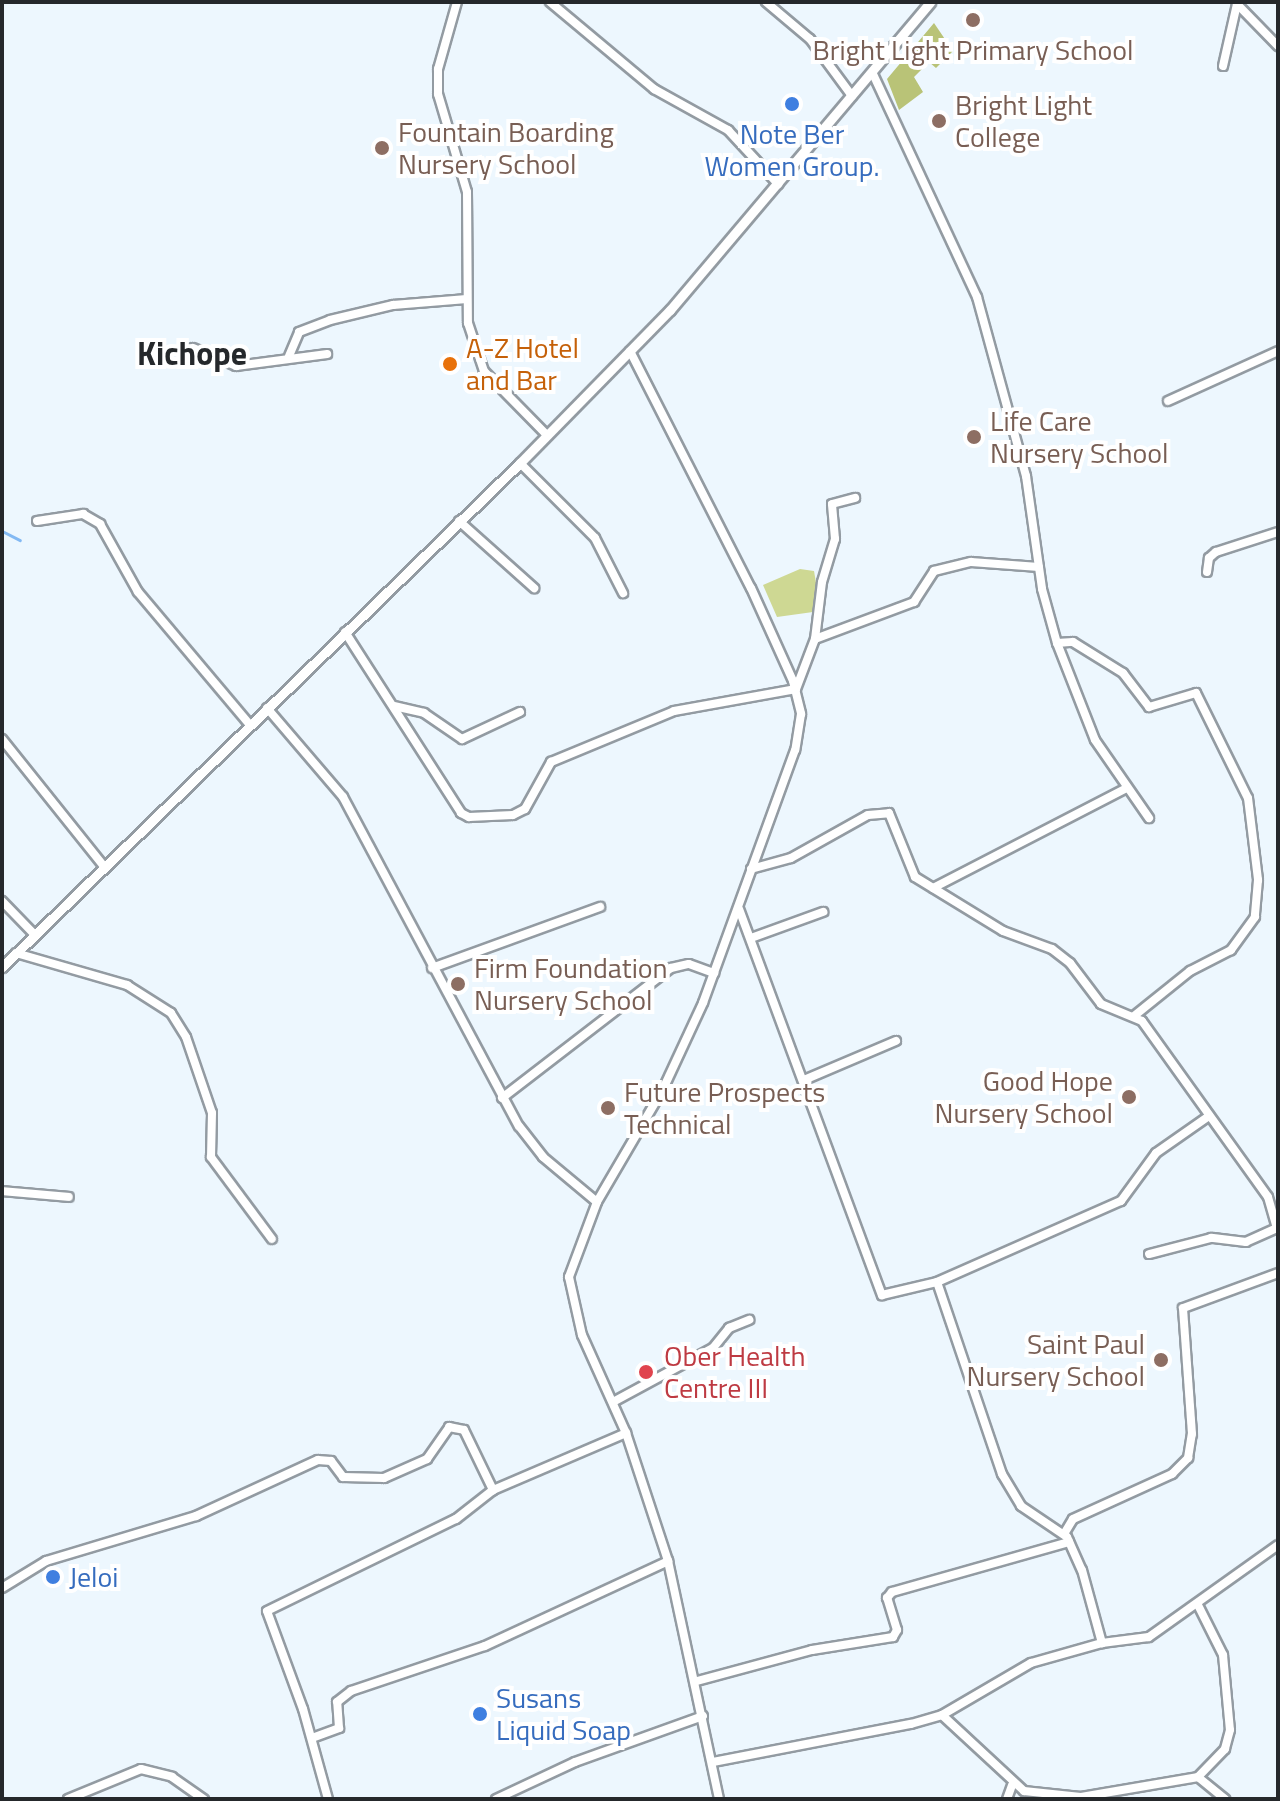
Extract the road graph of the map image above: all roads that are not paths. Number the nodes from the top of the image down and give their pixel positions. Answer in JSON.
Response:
{"nodes":[{"id":1,"x":457,"y":2,"type":"edge"},
{"id":2,"x":550,"y":2,"type":"edge"},
{"id":3,"x":766,"y":2,"type":"edge"},
{"id":4,"x":930,"y":2,"type":"edge"},
{"id":5,"x":1236,"y":3,"type":"edge"},
{"id":6,"x":1278,"y":46,"type":"edge"},
{"id":7,"x":1223,"y":66,"type":"dead end"},
{"id":8,"x":873,"y":74,"type":"junction"},
{"id":9,"x":852,"y":96,"type":"junction"},
{"id":10,"x":778,"y":184,"type":"junction"},
{"id":11,"x":467,"y":299,"type":"junction"},
{"id":12,"x":193,"y":348,"type":"dead end"},
{"id":13,"x":630,"y":351,"type":"junction"},
{"id":14,"x":1278,"y":351,"type":"edge"},
{"id":15,"x":327,"y":354,"type":"dead end"},
{"id":16,"x":289,"y":356,"type":"junction"},
{"id":17,"x":1168,"y":401,"type":"dead end"},
{"id":18,"x":547,"y":435,"type":"junction"},
{"id":19,"x":520,"y":463,"type":"junction"},
{"id":20,"x":855,"y":498,"type":"dead end"},
{"id":21,"x":37,"y":521,"type":"dead end"},
{"id":22,"x":459,"y":521,"type":"junction"},
{"id":23,"x":1278,"y":532,"type":"edge"},
{"id":24,"x":1039,"y":567,"type":"junction"},
{"id":25,"x":1207,"y":572,"type":"dead end"},
{"id":26,"x":534,"y":588,"type":"dead end"},
{"id":27,"x":623,"y":593,"type":"dead end"},
{"id":28,"x":345,"y":632,"type":"junction"},
{"id":29,"x":815,"y":639,"type":"junction"},
{"id":30,"x":1057,"y":643,"type":"junction"},
{"id":31,"x":796,"y":689,"type":"junction"},
{"id":32,"x":394,"y":706,"type":"junction"},
{"id":33,"x":267,"y":708,"type":"junction"},
{"id":34,"x":520,"y":712,"type":"dead end"},
{"id":35,"x":250,"y":725,"type":"junction"},
{"id":36,"x":2,"y":739,"type":"edge"},
{"id":37,"x":1127,"y":788,"type":"junction"},
{"id":38,"x":1149,"y":818,"type":"dead end"},
{"id":39,"x":103,"y":865,"type":"junction"},
{"id":40,"x":751,"y":869,"type":"junction"},
{"id":41,"x":933,"y":888,"type":"junction"},
{"id":42,"x":2,"y":901,"type":"edge"},
{"id":43,"x":600,"y":907,"type":"dead end"},
{"id":44,"x":738,"y":908,"type":"junction"},
{"id":45,"x":823,"y":912,"type":"dead end"},
{"id":46,"x":34,"y":934,"type":"junction"},
{"id":47,"x":751,"y":938,"type":"junction"},
{"id":48,"x":16,"y":953,"type":"junction"},
{"id":49,"x":2,"y":967,"type":"edge"},
{"id":50,"x":432,"y":968,"type":"junction"},
{"id":51,"x":714,"y":973,"type":"junction"},
{"id":52,"x":1134,"y":1016,"type":"junction"},
{"id":53,"x":896,"y":1041,"type":"dead end"},
{"id":54,"x":804,"y":1080,"type":"junction"},
{"id":55,"x":502,"y":1098,"type":"junction"},
{"id":56,"x":1209,"y":1116,"type":"junction"},
{"id":57,"x":2,"y":1191,"type":"edge"},
{"id":58,"x":1278,"y":1193,"type":"edge"},
{"id":59,"x":69,"y":1197,"type":"dead end"},
{"id":60,"x":1268,"y":1197,"type":"junction"},
{"id":61,"x":597,"y":1202,"type":"junction"},
{"id":62,"x":1277,"y":1228,"type":"edge"},
{"id":63,"x":272,"y":1239,"type":"dead end"},
{"id":64,"x":1278,"y":1240,"type":"edge"},
{"id":65,"x":1149,"y":1254,"type":"dead end"},
{"id":66,"x":1278,"y":1273,"type":"edge"},
{"id":67,"x":937,"y":1282,"type":"junction"},
{"id":68,"x":749,"y":1320,"type":"dead end"},
{"id":69,"x":613,"y":1402,"type":"junction"},
{"id":70,"x":626,"y":1433,"type":"junction"},
{"id":71,"x":493,"y":1490,"type":"junction"},
{"id":72,"x":1066,"y":1538,"type":"junction"},
{"id":73,"x":1278,"y":1545,"type":"edge"},
{"id":74,"x":668,"y":1561,"type":"junction"},
{"id":75,"x":2,"y":1588,"type":"edge"},
{"id":76,"x":1198,"y":1605,"type":"junction"},
{"id":77,"x":1102,"y":1643,"type":"junction"},
{"id":78,"x":697,"y":1681,"type":"junction"},
{"id":79,"x":942,"y":1715,"type":"junction"},
{"id":80,"x":703,"y":1716,"type":"junction"},
{"id":81,"x":312,"y":1738,"type":"junction"},
{"id":82,"x":713,"y":1762,"type":"junction"},
{"id":83,"x":1198,"y":1777,"type":"junction"},
{"id":84,"x":1012,"y":1785,"type":"junction"},
{"id":85,"x":1082,"y":1798,"type":"edge"},
{"id":86,"x":68,"y":1799,"type":"edge"},
{"id":87,"x":204,"y":1799,"type":"edge"},
{"id":88,"x":328,"y":1799,"type":"edge"},
{"id":89,"x":496,"y":1799,"type":"edge"},
{"id":90,"x":719,"y":1799,"type":"edge"},
{"id":91,"x":1007,"y":1799,"type":"edge"},
{"id":92,"x":1225,"y":1799,"type":"edge"}],
"edges":[{"from":1,"to":11,"type":"street"},
{"from":2,"to":10,"type":"street"},
{"from":3,"to":9,"type":"street"},
{"from":4,"to":8,"type":"street"},
{"from":5,"to":6,"type":"street"},
{"from":5,"to":7,"type":"street"},
{"from":8,"to":9,"type":"street"},
{"from":8,"to":24,"type":"street"},
{"from":9,"to":10,"type":"street"},
{"from":10,"to":13,"type":"street"},
{"from":11,"to":16,"type":"street"},
{"from":11,"to":18,"type":"street"},
{"from":12,"to":16,"type":"street"},
{"from":13,"to":18,"type":"street"},
{"from":13,"to":31,"type":"street"},
{"from":14,"to":17,"type":"street"},
{"from":15,"to":16,"type":"street"},
{"from":18,"to":19,"type":"street"},
{"from":19,"to":22,"type":"street"},
{"from":19,"to":27,"type":"street"},
{"from":20,"to":29,"type":"street"},
{"from":21,"to":35,"type":"street"},
{"from":22,"to":26,"type":"street"},
{"from":22,"to":28,"type":"street"},
{"from":23,"to":25,"type":"street"},
{"from":24,"to":29,"type":"street"},
{"from":24,"to":30,"type":"street"},
{"from":28,"to":32,"type":"street"},
{"from":28,"to":33,"type":"street"},
{"from":29,"to":31,"type":"street"},
{"from":30,"to":37,"type":"street"},
{"from":30,"to":52,"type":"street"},
{"from":31,"to":32,"type":"street"},
{"from":31,"to":40,"type":"street"},
{"from":32,"to":34,"type":"street"},
{"from":33,"to":35,"type":"street"},
{"from":33,"to":50,"type":"street"},
{"from":35,"to":39,"type":"street"},
{"from":36,"to":39,"type":"street"},
{"from":37,"to":38,"type":"street"},
{"from":37,"to":41,"type":"street"},
{"from":39,"to":46,"type":"street"},
{"from":40,"to":41,"type":"street"},
{"from":40,"to":44,"type":"street"},
{"from":41,"to":52,"type":"street"},
{"from":42,"to":46,"type":"street"},
{"from":43,"to":50,"type":"street"},
{"from":44,"to":47,"type":"street"},
{"from":44,"to":51,"type":"street"},
{"from":45,"to":47,"type":"street"},
{"from":46,"to":48,"type":"street"},
{"from":47,"to":54,"type":"street"},
{"from":48,"to":49,"type":"street"},
{"from":48,"to":63,"type":"street"},
{"from":50,"to":55,"type":"street"},
{"from":51,"to":55,"type":"street"},
{"from":51,"to":61,"type":"street"},
{"from":52,"to":56,"type":"street"},
{"from":53,"to":54,"type":"street"},
{"from":54,"to":67,"type":"street"},
{"from":55,"to":61,"type":"street"},
{"from":56,"to":60,"type":"street"},
{"from":56,"to":67,"type":"street"},
{"from":57,"to":59,"type":"street"},
{"from":58,"to":60,"type":"street"},
{"from":60,"to":62,"type":"street"},
{"from":61,"to":69,"type":"street"},
{"from":62,"to":64,"type":"street"},
{"from":62,"to":65,"type":"street"},
{"from":66,"to":72,"type":"street"},
{"from":67,"to":72,"type":"street"},
{"from":68,"to":69,"type":"street"},
{"from":69,"to":70,"type":"street"},
{"from":70,"to":71,"type":"street"},
{"from":70,"to":74,"type":"street"},
{"from":71,"to":75,"type":"street"},
{"from":71,"to":81,"type":"street"},
{"from":72,"to":77,"type":"street"},
{"from":72,"to":78,"type":"street"},
{"from":73,"to":76,"type":"street"},
{"from":74,"to":78,"type":"street"},
{"from":74,"to":81,"type":"street"},
{"from":76,"to":77,"type":"street"},
{"from":76,"to":83,"type":"street"},
{"from":77,"to":79,"type":"street"},
{"from":78,"to":80,"type":"street"},
{"from":79,"to":82,"type":"street"},
{"from":79,"to":84,"type":"street"},
{"from":80,"to":82,"type":"street"},
{"from":80,"to":89,"type":"street"},
{"from":81,"to":88,"type":"street"},
{"from":82,"to":90,"type":"street"},
{"from":83,"to":85,"type":"street"},
{"from":83,"to":92,"type":"street"},
{"from":84,"to":85,"type":"street"},
{"from":84,"to":91,"type":"street"},
{"from":86,"to":87,"type":"street"}]}
